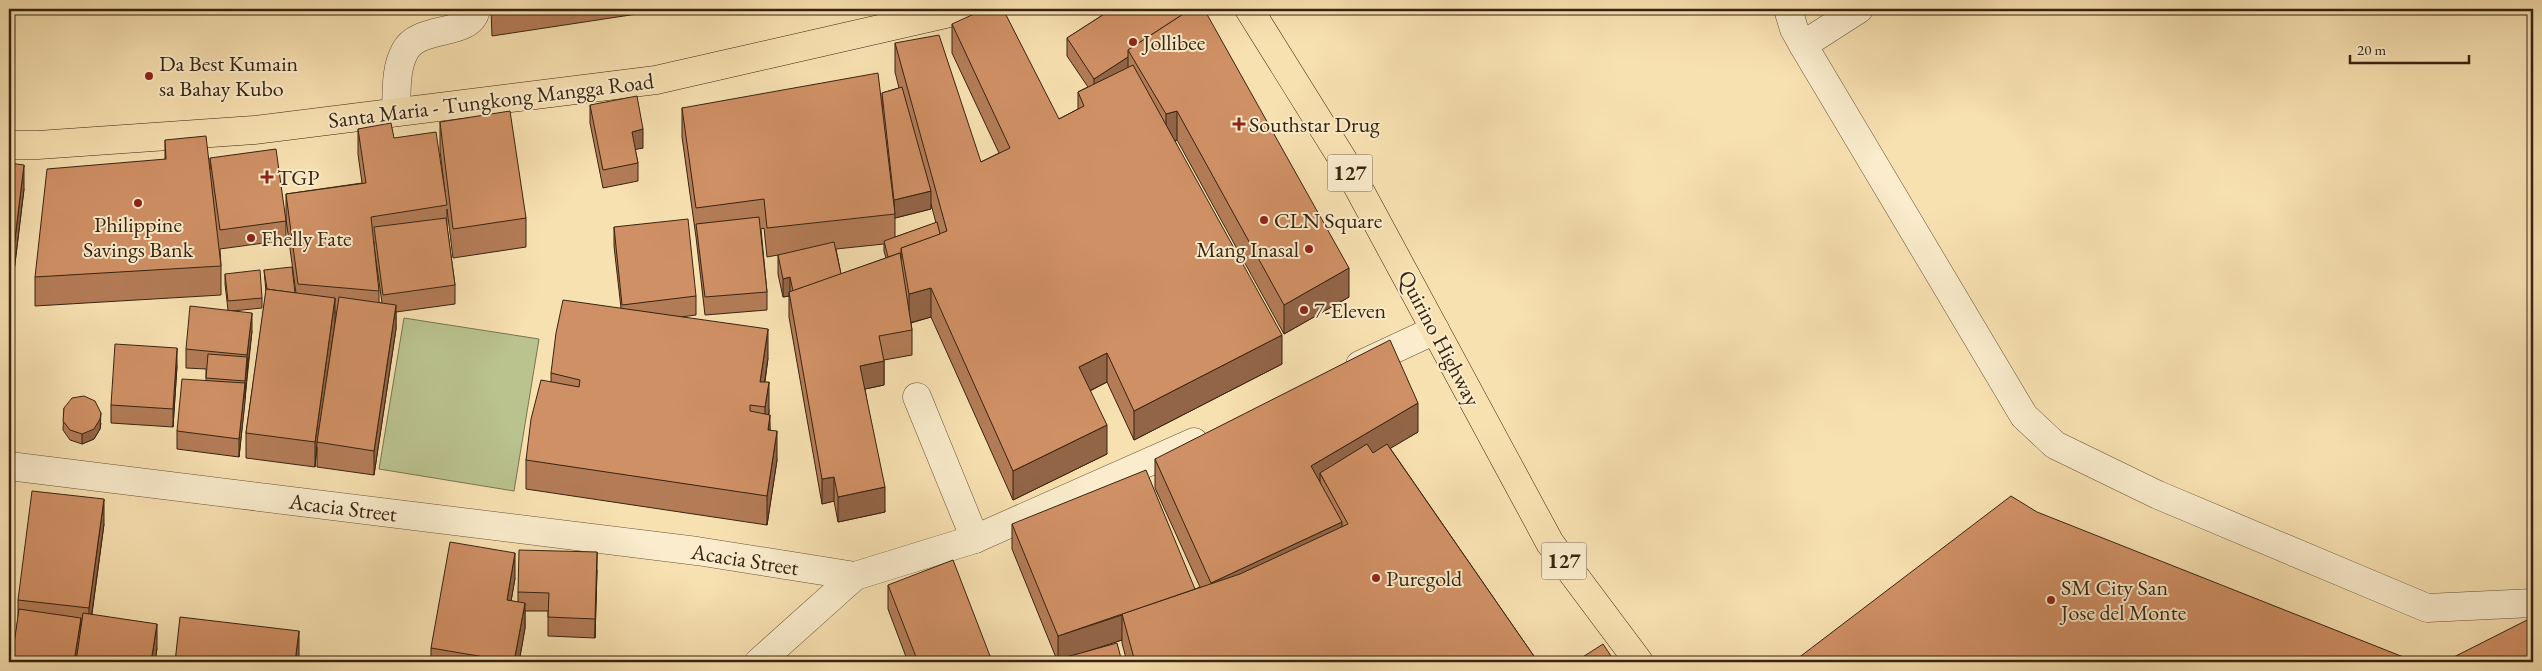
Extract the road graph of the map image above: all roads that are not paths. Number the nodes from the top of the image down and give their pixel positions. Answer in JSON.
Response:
{"nodes":[{"id":1,"x":476,"y":9,"type":"edge"},
{"id":2,"x":967,"y":9,"type":"edge"},
{"id":3,"x":1249,"y":9,"type":"edge"},
{"id":4,"x":1788,"y":9,"type":"edge"},
{"id":5,"x":1859,"y":9,"type":"edge"},
{"id":6,"x":1803,"y":45,"type":"junction"},
{"id":7,"x":396,"y":112,"type":"junction"},
{"id":8,"x":9,"y":144,"type":"edge"},
{"id":9,"x":1435,"y":330,"type":"junction"},
{"id":10,"x":1336,"y":376,"type":"edge"},
{"id":11,"x":917,"y":397,"type":"dead end"},
{"id":12,"x":1220,"y":430,"type":"edge"},
{"id":13,"x":9,"y":466,"type":"edge"},
{"id":14,"x":974,"y":539,"type":"junction"},
{"id":15,"x":855,"y":576,"type":"junction"},
{"id":16,"x":2533,"y":603,"type":"edge"},
{"id":17,"x":759,"y":662,"type":"edge"},
{"id":18,"x":1639,"y":662,"type":"edge"}],
"edges":[{"from":1,"to":7,"type":"street"},
{"from":2,"to":7,"type":"main road","name":"Santa Maria - Tungkong Mangga Road"},
{"from":3,"to":9,"type":"main road","name":"Quirino Highway","number":"127"},
{"from":4,"to":6,"type":"street"},
{"from":5,"to":6,"type":"street"},
{"from":6,"to":16,"type":"street"},
{"from":7,"to":8,"type":"main road","name":"Santa Maria - Tungkong Mangga Road"},
{"from":9,"to":10,"type":"street"},
{"from":9,"to":18,"type":"main road","name":"Quirino Highway","number":"127"},
{"from":11,"to":14,"type":"street"},
{"from":12,"to":14,"type":"street","name":"Acacia Street"},
{"from":13,"to":15,"type":"street","name":"Acacia Street"},
{"from":14,"to":15,"type":"street","name":"Acacia Street"},
{"from":15,"to":17,"type":"street"}]}
